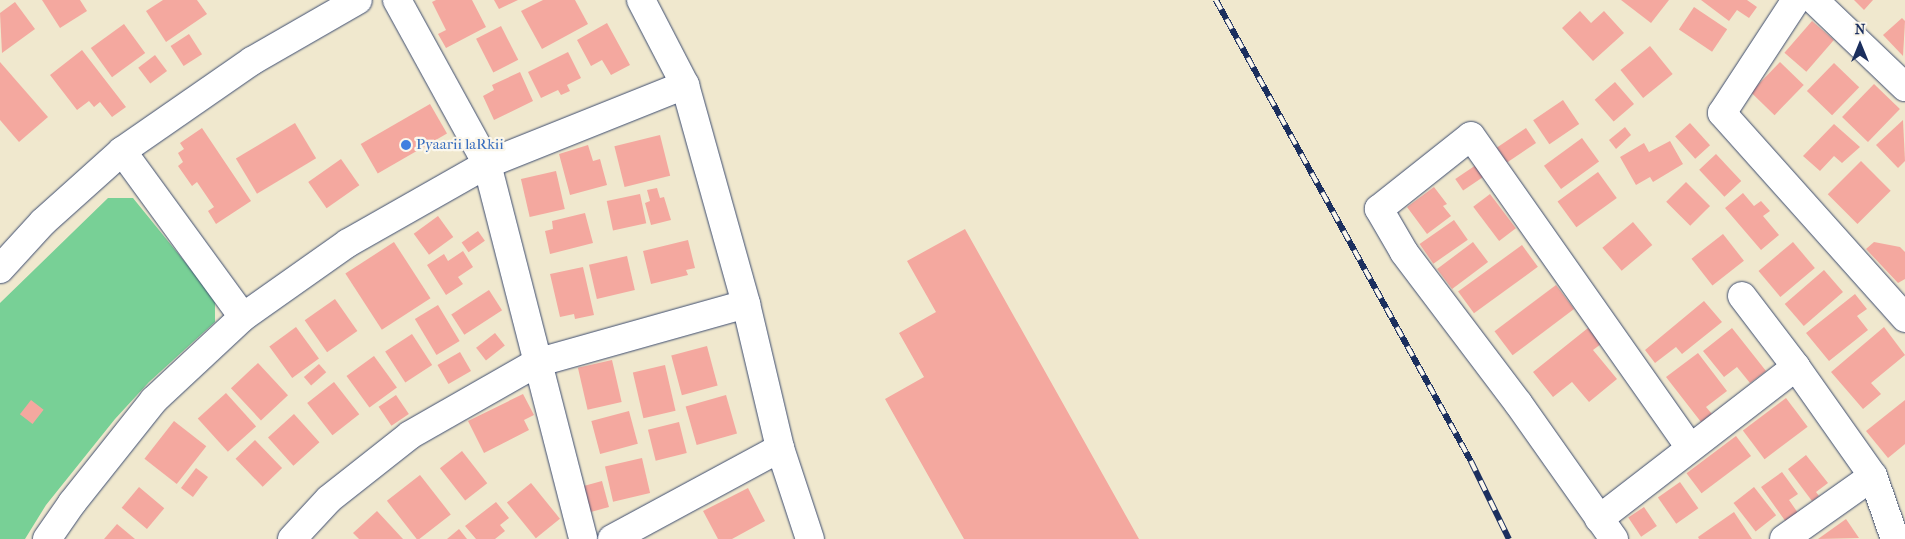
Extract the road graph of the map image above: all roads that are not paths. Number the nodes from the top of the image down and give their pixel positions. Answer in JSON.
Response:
{"nodes":[{"id":1,"x":358,"y":0,"type":"edge"},
{"id":2,"x":396,"y":0,"type":"edge"},
{"id":3,"x":641,"y":0,"type":"edge"},
{"id":4,"x":1796,"y":0,"type":"edge"},
{"id":5,"x":1814,"y":0,"type":"edge"},
{"id":6,"x":685,"y":85,"type":"junction"},
{"id":7,"x":1905,"y":87,"type":"edge"},
{"id":8,"x":122,"y":152,"type":"junction"},
{"id":9,"x":487,"y":164,"type":"junction"},
{"id":10,"x":0,"y":269,"type":"edge"},
{"id":11,"x":1742,"y":296,"type":"dead end"},
{"id":12,"x":746,"y":304,"type":"junction"},
{"id":13,"x":243,"y":317,"type":"junction"},
{"id":14,"x":1905,"y":318,"type":"edge"},
{"id":15,"x":536,"y":363,"type":"junction"},
{"id":16,"x":1796,"y":367,"type":"junction"},
{"id":17,"x":780,"y":448,"type":"junction"},
{"id":18,"x":1690,"y":448,"type":"junction"},
{"id":19,"x":1873,"y":476,"type":"junction"},
{"id":20,"x":1606,"y":529,"type":"edge"},
{"id":21,"x":47,"y":539,"type":"edge"},
{"id":22,"x":292,"y":539,"type":"edge"},
{"id":23,"x":583,"y":539,"type":"edge"},
{"id":24,"x":612,"y":539,"type":"edge"},
{"id":25,"x":810,"y":539,"type":"edge"},
{"id":26,"x":1784,"y":539,"type":"edge"},
{"id":27,"x":1895,"y":539,"type":"edge"}],
"edges":[{"from":1,"to":8,"type":"street"},
{"from":2,"to":9,"type":"street"},
{"from":3,"to":6,"type":"street"},
{"from":4,"to":14,"type":"street"},
{"from":5,"to":7,"type":"street"},
{"from":6,"to":9,"type":"street"},
{"from":6,"to":12,"type":"street"},
{"from":8,"to":10,"type":"street"},
{"from":8,"to":13,"type":"street"},
{"from":9,"to":13,"type":"street"},
{"from":9,"to":15,"type":"street"},
{"from":11,"to":16,"type":"street"},
{"from":12,"to":15,"type":"street"},
{"from":12,"to":17,"type":"street"},
{"from":13,"to":21,"type":"street"},
{"from":15,"to":22,"type":"street"},
{"from":15,"to":23,"type":"street"},
{"from":16,"to":18,"type":"street"},
{"from":16,"to":19,"type":"street"},
{"from":17,"to":24,"type":"street"},
{"from":17,"to":25,"type":"street"},
{"from":18,"to":20,"type":"street"},
{"from":18,"to":20,"type":"street"},
{"from":19,"to":26,"type":"street"},
{"from":19,"to":27,"type":"street"}]}
